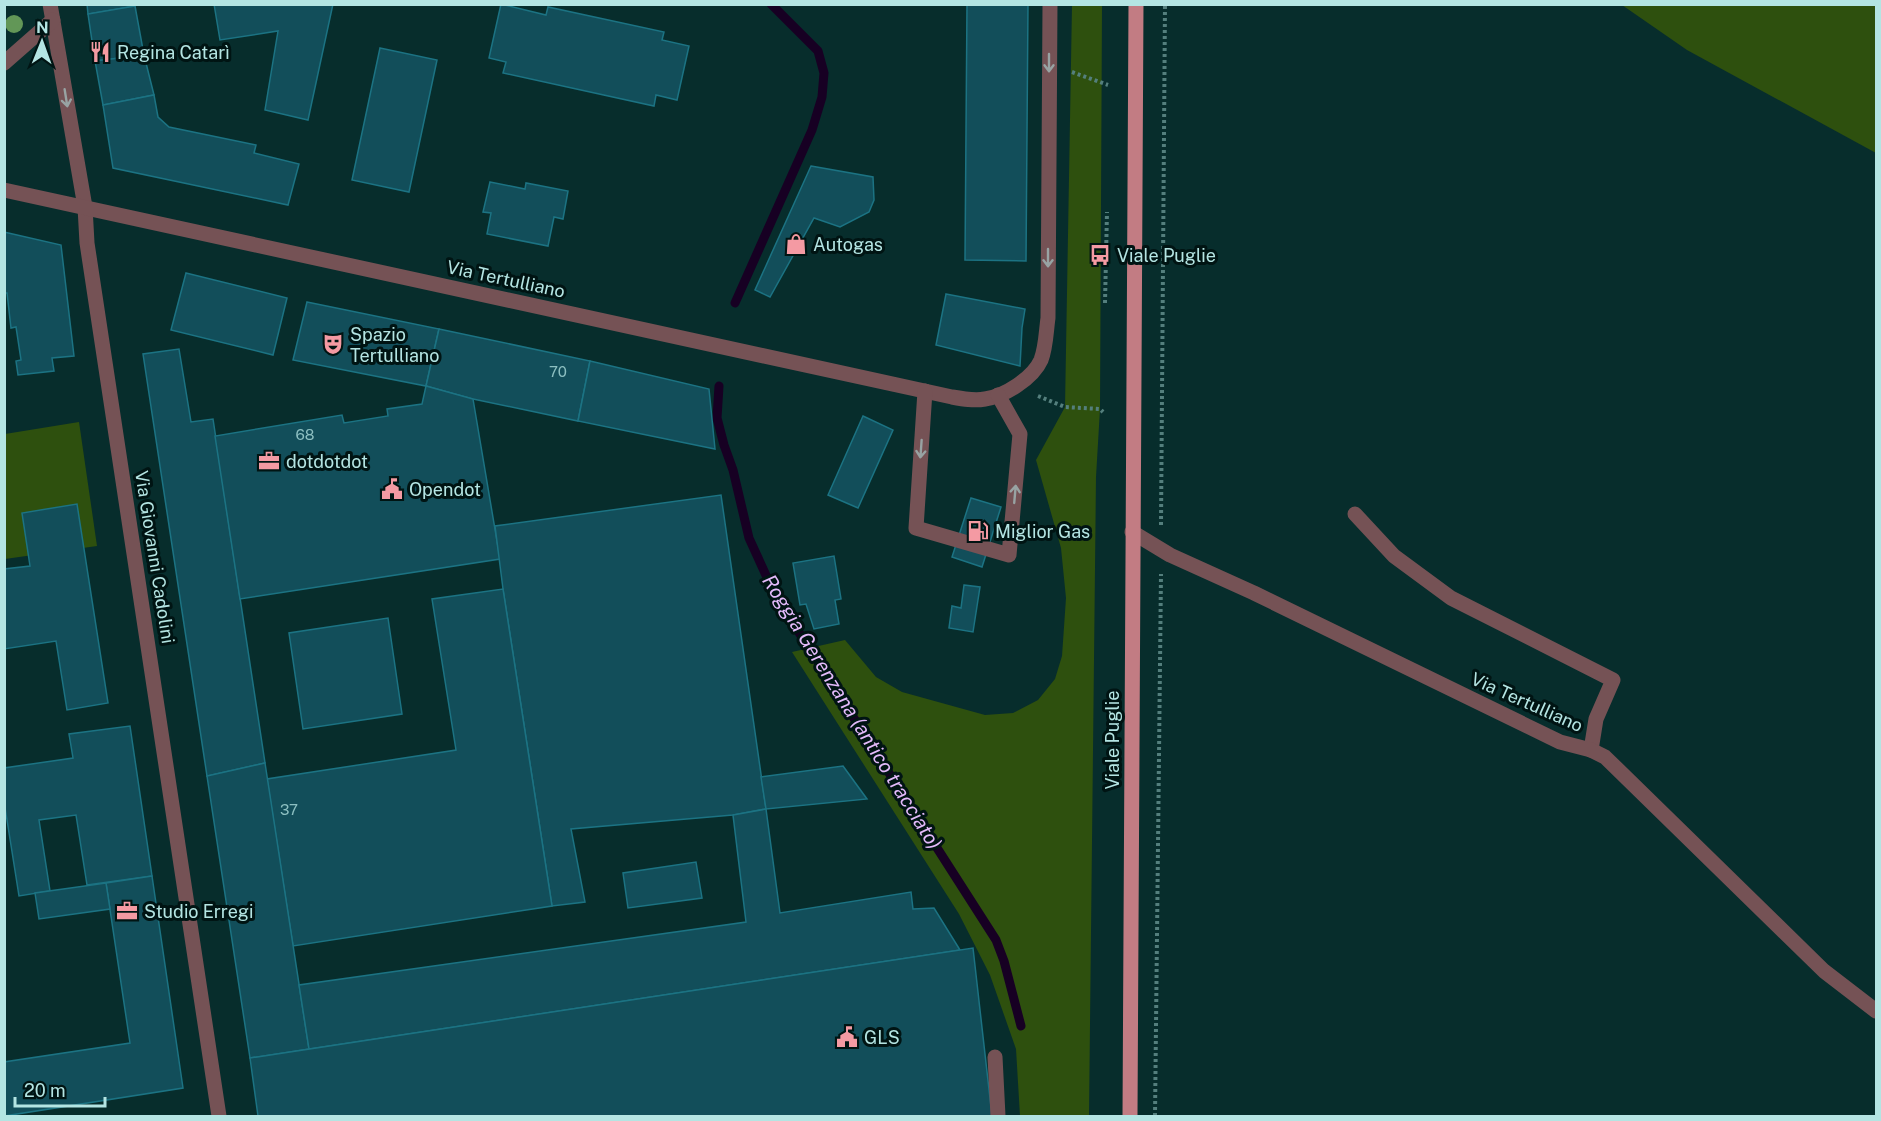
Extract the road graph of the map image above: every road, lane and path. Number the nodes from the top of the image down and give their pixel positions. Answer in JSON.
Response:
{"nodes":[{"id":1,"x":1050,"y":4,"type":"edge"},
{"id":2,"x":1136,"y":4,"type":"edge"},
{"id":3,"x":1165,"y":4,"type":"edge"},
{"id":4,"x":51,"y":12,"type":"edge"},
{"id":5,"x":4,"y":63,"type":"edge"},
{"id":6,"x":1071,"y":72,"type":"dead end"},
{"id":7,"x":1108,"y":85,"type":"dead end"},
{"id":8,"x":4,"y":190,"type":"edge"},
{"id":9,"x":85,"y":207,"type":"junction"},
{"id":10,"x":1107,"y":212,"type":"dead end"},
{"id":11,"x":1105,"y":303,"type":"dead end"},
{"id":12,"x":926,"y":391,"type":"junction"},
{"id":13,"x":998,"y":395,"type":"junction"},
{"id":14,"x":1065,"y":407,"type":"dead end"},
{"id":15,"x":1103,"y":412,"type":"dead end"},
{"id":16,"x":1161,"y":489,"type":"dead end"},
{"id":17,"x":1355,"y":514,"type":"dead end"},
{"id":18,"x":1132,"y":532,"type":"junction"},
{"id":19,"x":1161,"y":585,"type":"dead end"},
{"id":20,"x":1590,"y":750,"type":"junction"},
{"id":21,"x":1876,"y":1011,"type":"edge"},
{"id":22,"x":995,"y":1057,"type":"dead end"},
{"id":23,"x":219,"y":1116,"type":"edge"},
{"id":24,"x":998,"y":1116,"type":"edge"},
{"id":25,"x":1130,"y":1116,"type":"edge"},
{"id":26,"x":1155,"y":1116,"type":"edge"}],
"edges":[{"from":1,"to":13,"type":"street","one_way":true},
{"from":2,"to":18,"type":"main road","name":"Viale Puglie"},
{"from":3,"to":16,"type":"path"},
{"from":4,"to":5,"type":"street"},
{"from":4,"to":9,"type":"street","name":"Via Giovanni Cadolini","one_way":true},
{"from":6,"to":7,"type":"path"},
{"from":8,"to":9,"type":"street","name":"Via Tertulliano"},
{"from":9,"to":12,"type":"street","name":"Via Tertulliano"},
{"from":9,"to":23,"type":"street","name":"Via Giovanni Cadolini"},
{"from":10,"to":11,"type":"path"},
{"from":12,"to":13,"type":"street","name":"Via Tertulliano"},
{"from":12,"to":13,"type":"street","one_way":true},
{"from":14,"to":15,"type":"path"},
{"from":17,"to":20,"type":"street"},
{"from":18,"to":20,"type":"street","name":"Via Tertulliano"},
{"from":18,"to":25,"type":"main road","name":"Viale Puglie"},
{"from":19,"to":26,"type":"path"},
{"from":20,"to":21,"type":"street","name":"Via Tertulliano"},
{"from":22,"to":24,"type":"street"}]}
